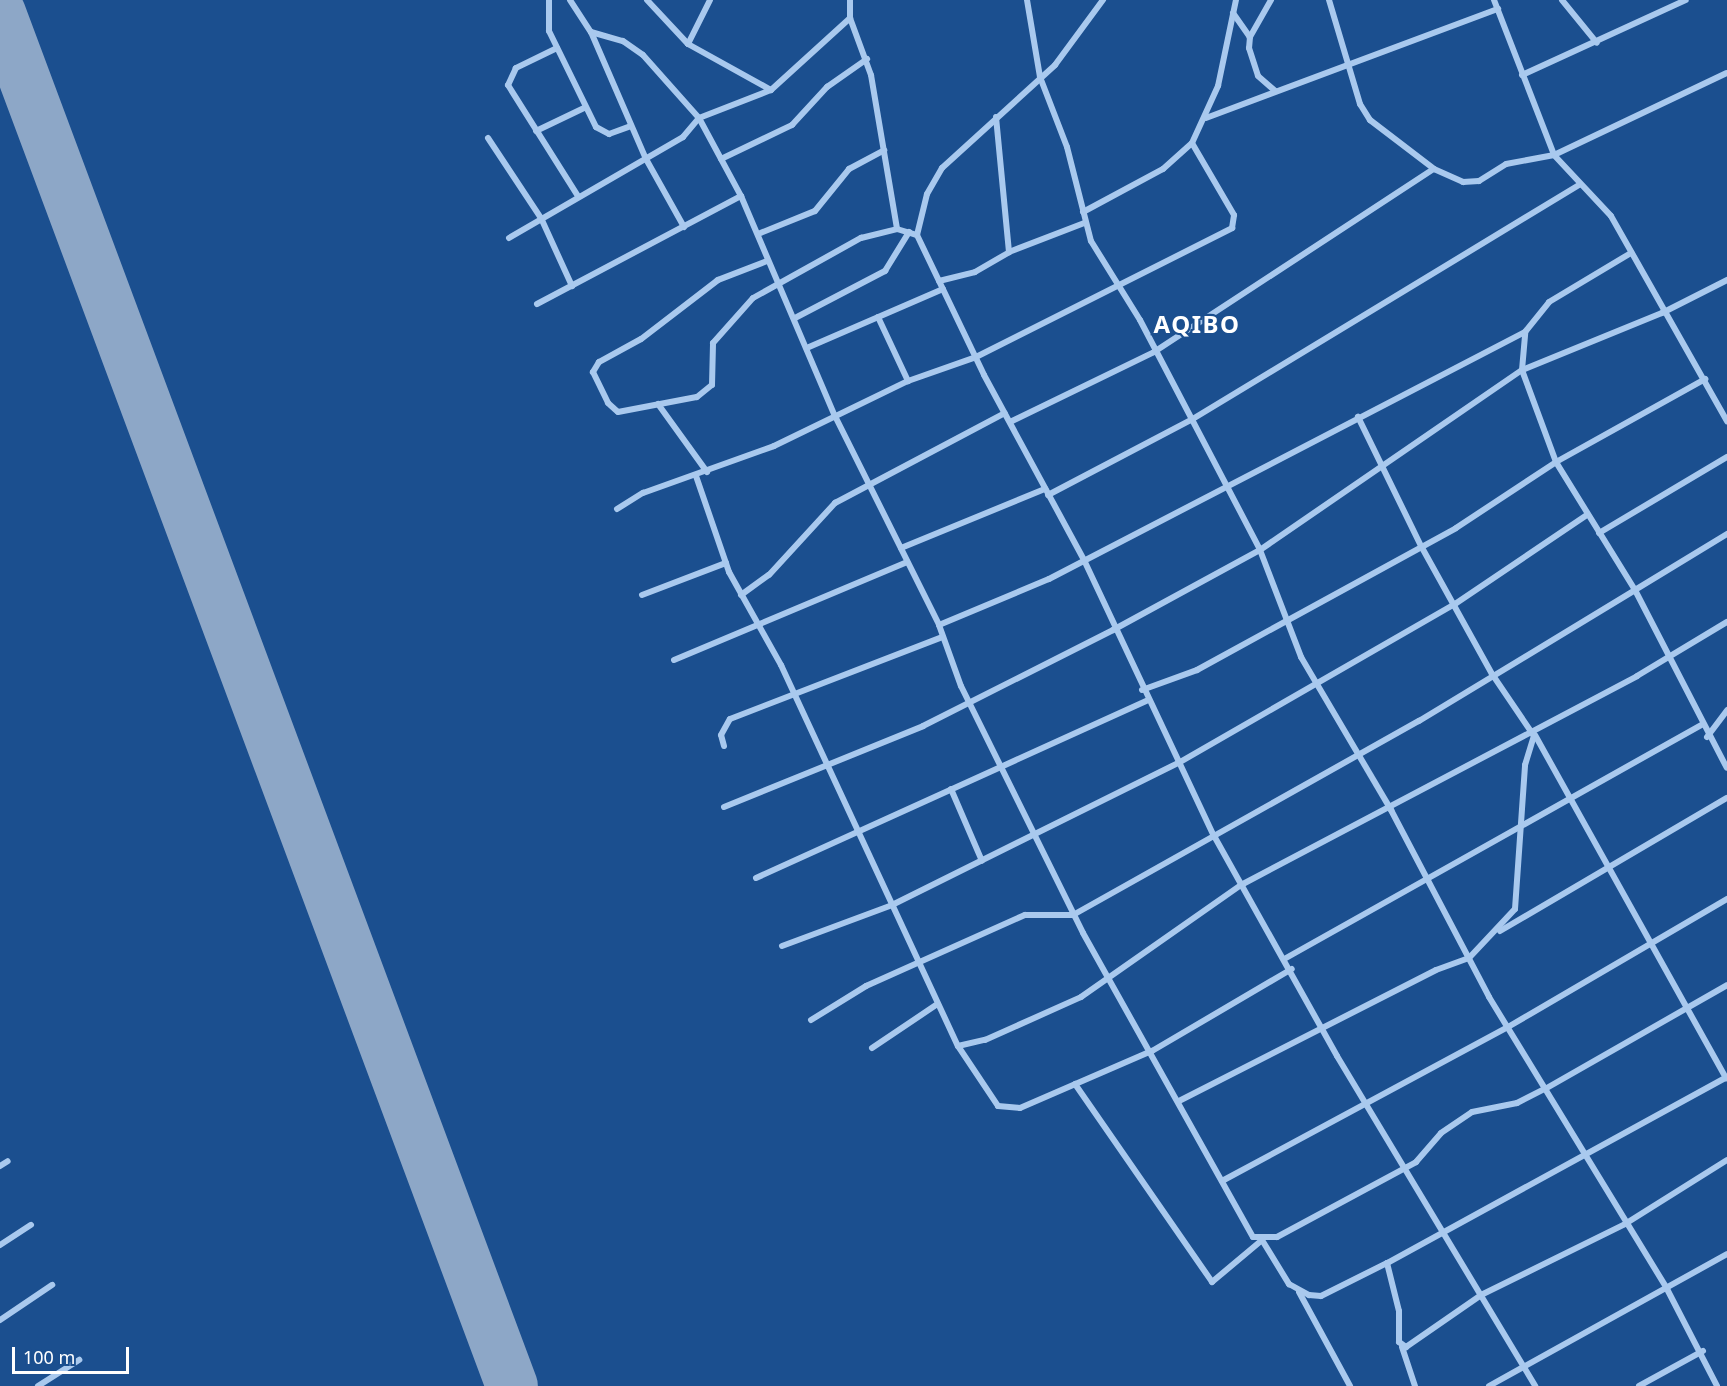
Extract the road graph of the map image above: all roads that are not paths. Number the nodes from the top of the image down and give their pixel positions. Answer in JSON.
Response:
{"nodes":[{"id":1,"x":549,"y":0,"type":"edge"},
{"id":2,"x":570,"y":0,"type":"edge"},
{"id":3,"x":647,"y":0,"type":"edge"},
{"id":4,"x":710,"y":0,"type":"edge"},
{"id":5,"x":850,"y":0,"type":"edge"},
{"id":6,"x":1028,"y":0,"type":"edge"},
{"id":7,"x":1103,"y":0,"type":"edge"},
{"id":8,"x":1236,"y":0,"type":"edge"},
{"id":9,"x":1271,"y":0,"type":"edge"},
{"id":10,"x":1329,"y":0,"type":"edge"},
{"id":11,"x":1494,"y":0,"type":"edge"},
{"id":12,"x":1562,"y":0,"type":"edge"},
{"id":13,"x":1686,"y":0,"type":"edge"},
{"id":14,"x":1498,"y":9,"type":"junction"},
{"id":15,"x":1233,"y":13,"type":"junction"},
{"id":16,"x":850,"y":18,"type":"junction"},
{"id":17,"x":591,"y":32,"type":"junction"},
{"id":18,"x":1250,"y":37,"type":"junction"},
{"id":19,"x":1597,"y":43,"type":"junction"},
{"id":20,"x":688,"y":44,"type":"junction"},
{"id":21,"x":557,"y":48,"type":"junction"},
{"id":22,"x":867,"y":59,"type":"junction"},
{"id":23,"x":1351,"y":67,"type":"junction"},
{"id":24,"x":1727,"y":73,"type":"edge"},
{"id":25,"x":1522,"y":75,"type":"junction"},
{"id":26,"x":1040,"y":77,"type":"junction"},
{"id":27,"x":771,"y":90,"type":"junction"},
{"id":28,"x":1275,"y":91,"type":"junction"},
{"id":29,"x":586,"y":107,"type":"junction"},
{"id":30,"x":996,"y":117,"type":"junction"},
{"id":31,"x":699,"y":118,"type":"junction"},
{"id":32,"x":1206,"y":118,"type":"junction"},
{"id":33,"x":632,"y":126,"type":"junction"},
{"id":34,"x":536,"y":131,"type":"junction"},
{"id":35,"x":488,"y":138,"type":"dead end"},
{"id":36,"x":1192,"y":143,"type":"junction"},
{"id":37,"x":884,"y":150,"type":"junction"},
{"id":38,"x":1554,"y":155,"type":"junction"},
{"id":39,"x":646,"y":159,"type":"junction"},
{"id":40,"x":721,"y":159,"type":"junction"},
{"id":41,"x":1434,"y":169,"type":"junction"},
{"id":42,"x":1580,"y":184,"type":"junction"},
{"id":43,"x":578,"y":196,"type":"junction"},
{"id":44,"x":741,"y":196,"type":"junction"},
{"id":45,"x":1083,"y":213,"type":"junction"},
{"id":46,"x":541,"y":218,"type":"junction"},
{"id":47,"x":1084,"y":223,"type":"junction"},
{"id":48,"x":684,"y":227,"type":"junction"},
{"id":49,"x":897,"y":230,"type":"junction"},
{"id":50,"x":909,"y":232,"type":"junction"},
{"id":51,"x":758,"y":234,"type":"junction"},
{"id":52,"x":917,"y":235,"type":"junction"},
{"id":53,"x":509,"y":238,"type":"dead end"},
{"id":54,"x":1009,"y":252,"type":"junction"},
{"id":55,"x":1631,"y":253,"type":"junction"},
{"id":56,"x":767,"y":261,"type":"junction"},
{"id":57,"x":1727,"y":280,"type":"edge"},
{"id":58,"x":939,"y":281,"type":"junction"},
{"id":59,"x":778,"y":282,"type":"junction"},
{"id":60,"x":572,"y":286,"type":"junction"},
{"id":61,"x":1120,"y":286,"type":"junction"},
{"id":62,"x":943,"y":289,"type":"junction"},
{"id":63,"x":537,"y":304,"type":"dead end"},
{"id":64,"x":1662,"y":313,"type":"junction"},
{"id":65,"x":878,"y":317,"type":"junction"},
{"id":66,"x":795,"y":318,"type":"junction"},
{"id":67,"x":1525,"y":332,"type":"junction"},
{"id":68,"x":809,"y":347,"type":"junction"},
{"id":69,"x":1154,"y":352,"type":"junction"},
{"id":70,"x":976,"y":357,"type":"junction"},
{"id":71,"x":1522,"y":370,"type":"junction"},
{"id":72,"x":1705,"y":379,"type":"junction"},
{"id":73,"x":908,"y":381,"type":"junction"},
{"id":74,"x":658,"y":405,"type":"junction"},
{"id":75,"x":1005,"y":413,"type":"junction"},
{"id":76,"x":835,"y":416,"type":"junction"},
{"id":77,"x":1358,"y":417,"type":"junction"},
{"id":78,"x":1191,"y":420,"type":"junction"},
{"id":79,"x":1010,"y":422,"type":"junction"},
{"id":80,"x":1727,"y":422,"type":"edge"},
{"id":81,"x":1727,"y":457,"type":"edge"},
{"id":82,"x":1556,"y":462,"type":"junction"},
{"id":83,"x":1382,"y":466,"type":"junction"},
{"id":84,"x":707,"y":472,"type":"junction"},
{"id":85,"x":696,"y":476,"type":"junction"},
{"id":86,"x":867,"y":484,"type":"junction"},
{"id":87,"x":1226,"y":484,"type":"junction"},
{"id":88,"x":1047,"y":492,"type":"junction"},
{"id":89,"x":617,"y":509,"type":"dead end"},
{"id":90,"x":1587,"y":515,"type":"junction"},
{"id":91,"x":1599,"y":533,"type":"junction"},
{"id":92,"x":1727,"y":534,"type":"edge"},
{"id":93,"x":1421,"y":546,"type":"junction"},
{"id":94,"x":901,"y":548,"type":"junction"},
{"id":95,"x":1260,"y":550,"type":"junction"},
{"id":96,"x":1084,"y":560,"type":"junction"},
{"id":97,"x":907,"y":562,"type":"junction"},
{"id":98,"x":726,"y":563,"type":"junction"},
{"id":99,"x":1635,"y":590,"type":"junction"},
{"id":100,"x":642,"y":595,"type":"dead end"},
{"id":101,"x":741,"y":595,"type":"junction"},
{"id":102,"x":1455,"y":604,"type":"junction"},
{"id":103,"x":1286,"y":617,"type":"junction"},
{"id":104,"x":1727,"y":622,"type":"edge"},
{"id":105,"x":758,"y":623,"type":"junction"},
{"id":106,"x":939,"y":625,"type":"junction"},
{"id":107,"x":1113,"y":630,"type":"junction"},
{"id":108,"x":943,"y":637,"type":"junction"},
{"id":109,"x":1671,"y":655,"type":"junction"},
{"id":110,"x":674,"y":660,"type":"dead end"},
{"id":111,"x":1492,"y":674,"type":"junction"},
{"id":112,"x":1319,"y":687,"type":"junction"},
{"id":113,"x":1142,"y":690,"type":"junction"},
{"id":114,"x":792,"y":694,"type":"junction"},
{"id":115,"x":968,"y":700,"type":"junction"},
{"id":116,"x":1147,"y":701,"type":"junction"},
{"id":117,"x":1727,"y":710,"type":"edge"},
{"id":118,"x":1702,"y":725,"type":"junction"},
{"id":119,"x":1532,"y":731,"type":"junction"},
{"id":120,"x":1707,"y":737,"type":"junction"},
{"id":121,"x":724,"y":746,"type":"dead end"},
{"id":122,"x":1358,"y":753,"type":"junction"},
{"id":123,"x":1180,"y":762,"type":"junction"},
{"id":124,"x":824,"y":764,"type":"junction"},
{"id":125,"x":1727,"y":768,"type":"edge"},
{"id":126,"x":1000,"y":769,"type":"junction"},
{"id":127,"x":951,"y":789,"type":"junction"},
{"id":128,"x":1573,"y":797,"type":"junction"},
{"id":129,"x":1727,"y":798,"type":"edge"},
{"id":130,"x":724,"y":807,"type":"dead end"},
{"id":131,"x":1389,"y":807,"type":"junction"},
{"id":132,"x":1523,"y":825,"type":"junction"},
{"id":133,"x":858,"y":833,"type":"junction"},
{"id":134,"x":1213,"y":834,"type":"junction"},
{"id":135,"x":1038,"y":835,"type":"junction"},
{"id":136,"x":982,"y":861,"type":"junction"},
{"id":137,"x":1611,"y":866,"type":"junction"},
{"id":138,"x":756,"y":878,"type":"dead end"},
{"id":139,"x":1427,"y":879,"type":"junction"},
{"id":140,"x":1241,"y":885,"type":"junction"},
{"id":141,"x":1727,"y":898,"type":"edge"},
{"id":142,"x":892,"y":905,"type":"junction"},
{"id":143,"x":1073,"y":915,"type":"junction"},
{"id":144,"x":1496,"y":934,"type":"junction"},
{"id":145,"x":1653,"y":942,"type":"junction"},
{"id":146,"x":782,"y":946,"type":"dead end"},
{"id":147,"x":1286,"y":958,"type":"junction"},
{"id":148,"x":1469,"y":958,"type":"junction"},
{"id":149,"x":919,"y":967,"type":"junction"},
{"id":150,"x":1292,"y":969,"type":"junction"},
{"id":151,"x":1110,"y":979,"type":"junction"},
{"id":152,"x":1727,"y":985,"type":"edge"},
{"id":153,"x":936,"y":1005,"type":"junction"},
{"id":154,"x":1687,"y":1008,"type":"junction"},
{"id":155,"x":811,"y":1020,"type":"dead end"},
{"id":156,"x":1323,"y":1026,"type":"junction"},
{"id":157,"x":1508,"y":1027,"type":"junction"},
{"id":158,"x":958,"y":1046,"type":"junction"},
{"id":159,"x":873,"y":1048,"type":"dead end"},
{"id":160,"x":1152,"y":1051,"type":"junction"},
{"id":161,"x":1726,"y":1077,"type":"edge"},
{"id":162,"x":1075,"y":1084,"type":"junction"},
{"id":163,"x":1545,"y":1089,"type":"junction"},
{"id":164,"x":1179,"y":1101,"type":"junction"},
{"id":165,"x":1366,"y":1104,"type":"junction"},
{"id":166,"x":1584,"y":1154,"type":"junction"},
{"id":167,"x":8,"y":1161,"type":"dead end"},
{"id":168,"x":1727,"y":1161,"type":"edge"},
{"id":169,"x":0,"y":1166,"type":"edge"},
{"id":170,"x":1402,"y":1167,"type":"junction"},
{"id":171,"x":1222,"y":1181,"type":"junction"},
{"id":172,"x":1625,"y":1224,"type":"junction"},
{"id":173,"x":31,"y":1225,"type":"dead end"},
{"id":174,"x":1443,"y":1231,"type":"junction"},
{"id":175,"x":1262,"y":1240,"type":"junction"},
{"id":176,"x":0,"y":1245,"type":"edge"},
{"id":177,"x":1727,"y":1254,"type":"edge"},
{"id":178,"x":1387,"y":1263,"type":"junction"},
{"id":179,"x":52,"y":1285,"type":"dead end"},
{"id":180,"x":1666,"y":1289,"type":"junction"},
{"id":181,"x":1298,"y":1292,"type":"junction"},
{"id":182,"x":1481,"y":1295,"type":"junction"},
{"id":183,"x":0,"y":1320,"type":"edge"},
{"id":184,"x":1402,"y":1347,"type":"junction"},
{"id":185,"x":1703,"y":1351,"type":"junction"},
{"id":186,"x":79,"y":1360,"type":"dead end"},
{"id":187,"x":1525,"y":1366,"type":"junction"},
{"id":188,"x":38,"y":1386,"type":"edge"},
{"id":189,"x":1350,"y":1386,"type":"edge"},
{"id":190,"x":1415,"y":1386,"type":"edge"},
{"id":191,"x":1489,"y":1386,"type":"edge"},
{"id":192,"x":1536,"y":1386,"type":"edge"},
{"id":193,"x":1639,"y":1386,"type":"edge"},
{"id":194,"x":1717,"y":1386,"type":"edge"}],
"edges":[{"from":1,"to":21,"type":"street"},
{"from":2,"to":17,"type":"street"},
{"from":3,"to":20,"type":"street"},
{"from":4,"to":20,"type":"street"},
{"from":5,"to":16,"type":"street"},
{"from":6,"to":26,"type":"street"},
{"from":7,"to":26,"type":"street"},
{"from":8,"to":15,"type":"street"},
{"from":9,"to":18,"type":"street"},
{"from":10,"to":23,"type":"street"},
{"from":11,"to":14,"type":"street"},
{"from":12,"to":19,"type":"street"},
{"from":13,"to":19,"type":"street"},
{"from":14,"to":23,"type":"street"},
{"from":14,"to":25,"type":"street"},
{"from":15,"to":18,"type":"street"},
{"from":15,"to":32,"type":"street"},
{"from":16,"to":22,"type":"street"},
{"from":16,"to":27,"type":"street"},
{"from":17,"to":31,"type":"street"},
{"from":17,"to":33,"type":"street"},
{"from":18,"to":28,"type":"street"},
{"from":19,"to":25,"type":"street"},
{"from":20,"to":27,"type":"street"},
{"from":21,"to":29,"type":"street"},
{"from":21,"to":34,"type":"street"},
{"from":22,"to":37,"type":"street"},
{"from":22,"to":40,"type":"street"},
{"from":23,"to":28,"type":"street"},
{"from":23,"to":41,"type":"street"},
{"from":24,"to":38,"type":"street"},
{"from":25,"to":38,"type":"street"},
{"from":26,"to":30,"type":"street"},
{"from":26,"to":45,"type":"street"},
{"from":27,"to":31,"type":"street"},
{"from":28,"to":32,"type":"street"},
{"from":29,"to":33,"type":"street"},
{"from":29,"to":34,"type":"street"},
{"from":30,"to":52,"type":"street"},
{"from":30,"to":54,"type":"street"},
{"from":31,"to":39,"type":"street"},
{"from":31,"to":40,"type":"street"},
{"from":32,"to":36,"type":"street"},
{"from":33,"to":39,"type":"street"},
{"from":34,"to":43,"type":"street"},
{"from":35,"to":46,"type":"street"},
{"from":36,"to":45,"type":"street"},
{"from":36,"to":61,"type":"street"},
{"from":37,"to":49,"type":"street"},
{"from":37,"to":51,"type":"street"},
{"from":38,"to":41,"type":"street"},
{"from":38,"to":42,"type":"street"},
{"from":39,"to":43,"type":"street"},
{"from":39,"to":48,"type":"street"},
{"from":40,"to":44,"type":"street"},
{"from":41,"to":69,"type":"street"},
{"from":42,"to":55,"type":"street"},
{"from":42,"to":78,"type":"street"},
{"from":43,"to":46,"type":"street"},
{"from":44,"to":48,"type":"street"},
{"from":44,"to":51,"type":"street"},
{"from":45,"to":47,"type":"street"},
{"from":46,"to":53,"type":"street"},
{"from":46,"to":60,"type":"street"},
{"from":47,"to":54,"type":"street"},
{"from":47,"to":61,"type":"street"},
{"from":48,"to":60,"type":"street"},
{"from":49,"to":50,"type":"street"},
{"from":49,"to":59,"type":"street"},
{"from":50,"to":52,"type":"street"},
{"from":50,"to":66,"type":"street"},
{"from":51,"to":56,"type":"street"},
{"from":52,"to":58,"type":"street"},
{"from":54,"to":58,"type":"street"},
{"from":55,"to":64,"type":"street"},
{"from":55,"to":67,"type":"street"},
{"from":56,"to":59,"type":"street"},
{"from":56,"to":74,"type":"street"},
{"from":57,"to":64,"type":"street"},
{"from":58,"to":62,"type":"street"},
{"from":59,"to":66,"type":"street"},
{"from":59,"to":74,"type":"street"},
{"from":60,"to":63,"type":"street"},
{"from":61,"to":69,"type":"street"},
{"from":61,"to":70,"type":"street"},
{"from":62,"to":65,"type":"street"},
{"from":62,"to":70,"type":"street"},
{"from":64,"to":71,"type":"street"},
{"from":64,"to":72,"type":"street"},
{"from":65,"to":68,"type":"street"},
{"from":65,"to":73,"type":"street"},
{"from":66,"to":68,"type":"street"},
{"from":67,"to":71,"type":"street"},
{"from":67,"to":77,"type":"street"},
{"from":68,"to":76,"type":"street"},
{"from":69,"to":78,"type":"street"},
{"from":69,"to":79,"type":"street"},
{"from":70,"to":73,"type":"street"},
{"from":70,"to":75,"type":"street"},
{"from":71,"to":82,"type":"street"},
{"from":71,"to":83,"type":"street"},
{"from":72,"to":80,"type":"street"},
{"from":72,"to":82,"type":"street"},
{"from":73,"to":76,"type":"street"},
{"from":74,"to":84,"type":"street"},
{"from":75,"to":79,"type":"street"},
{"from":75,"to":86,"type":"street"},
{"from":76,"to":84,"type":"street"},
{"from":76,"to":86,"type":"street"},
{"from":77,"to":83,"type":"street"},
{"from":77,"to":87,"type":"street"},
{"from":78,"to":87,"type":"street"},
{"from":78,"to":88,"type":"street"},
{"from":79,"to":88,"type":"street"},
{"from":81,"to":91,"type":"street"},
{"from":82,"to":90,"type":"street"},
{"from":82,"to":93,"type":"street"},
{"from":83,"to":93,"type":"street"},
{"from":83,"to":95,"type":"street"},
{"from":84,"to":85,"type":"street"},
{"from":85,"to":89,"type":"street"},
{"from":85,"to":98,"type":"street"},
{"from":86,"to":94,"type":"street"},
{"from":86,"to":101,"type":"street"},
{"from":87,"to":95,"type":"street"},
{"from":87,"to":96,"type":"street"},
{"from":88,"to":94,"type":"street"},
{"from":88,"to":96,"type":"street"},
{"from":90,"to":91,"type":"street"},
{"from":90,"to":102,"type":"street"},
{"from":91,"to":99,"type":"street"},
{"from":92,"to":99,"type":"street"},
{"from":93,"to":102,"type":"street"},
{"from":93,"to":103,"type":"street"},
{"from":94,"to":97,"type":"street"},
{"from":95,"to":103,"type":"street"},
{"from":95,"to":107,"type":"street"},
{"from":96,"to":106,"type":"street"},
{"from":96,"to":107,"type":"street"},
{"from":97,"to":105,"type":"street"},
{"from":97,"to":106,"type":"street"},
{"from":98,"to":100,"type":"street"},
{"from":98,"to":101,"type":"street"},
{"from":99,"to":109,"type":"street"},
{"from":99,"to":111,"type":"street"},
{"from":101,"to":105,"type":"street"},
{"from":102,"to":111,"type":"street"},
{"from":102,"to":112,"type":"street"},
{"from":103,"to":112,"type":"street"},
{"from":103,"to":113,"type":"street"},
{"from":104,"to":109,"type":"street"},
{"from":105,"to":110,"type":"street"},
{"from":105,"to":114,"type":"street"},
{"from":106,"to":108,"type":"street"},
{"from":107,"to":113,"type":"street"},
{"from":107,"to":115,"type":"street"},
{"from":108,"to":114,"type":"street"},
{"from":108,"to":115,"type":"street"},
{"from":109,"to":118,"type":"street"},
{"from":109,"to":119,"type":"street"},
{"from":111,"to":119,"type":"street"},
{"from":111,"to":122,"type":"street"},
{"from":112,"to":122,"type":"street"},
{"from":112,"to":123,"type":"street"},
{"from":113,"to":116,"type":"street"},
{"from":114,"to":121,"type":"street"},
{"from":114,"to":124,"type":"street"},
{"from":115,"to":124,"type":"street"},
{"from":115,"to":126,"type":"street"},
{"from":116,"to":123,"type":"street"},
{"from":116,"to":126,"type":"street"},
{"from":117,"to":120,"type":"street"},
{"from":118,"to":120,"type":"street"},
{"from":118,"to":128,"type":"street"},
{"from":119,"to":128,"type":"street"},
{"from":119,"to":131,"type":"street"},
{"from":119,"to":132,"type":"street"},
{"from":120,"to":125,"type":"street"},
{"from":122,"to":131,"type":"street"},
{"from":122,"to":134,"type":"street"},
{"from":123,"to":134,"type":"street"},
{"from":123,"to":135,"type":"street"},
{"from":124,"to":130,"type":"street"},
{"from":124,"to":133,"type":"street"},
{"from":126,"to":127,"type":"street"},
{"from":126,"to":135,"type":"street"},
{"from":127,"to":133,"type":"street"},
{"from":127,"to":136,"type":"street"},
{"from":128,"to":132,"type":"street"},
{"from":128,"to":137,"type":"street"},
{"from":129,"to":137,"type":"street"},
{"from":131,"to":139,"type":"street"},
{"from":131,"to":140,"type":"street"},
{"from":132,"to":139,"type":"street"},
{"from":132,"to":144,"type":"street"},
{"from":133,"to":138,"type":"street"},
{"from":133,"to":142,"type":"street"},
{"from":134,"to":140,"type":"street"},
{"from":134,"to":143,"type":"street"},
{"from":135,"to":136,"type":"street"},
{"from":135,"to":143,"type":"street"},
{"from":136,"to":142,"type":"street"},
{"from":137,"to":144,"type":"street"},
{"from":137,"to":145,"type":"street"},
{"from":139,"to":147,"type":"street"},
{"from":139,"to":148,"type":"street"},
{"from":140,"to":147,"type":"street"},
{"from":140,"to":151,"type":"street"},
{"from":141,"to":145,"type":"street"},
{"from":142,"to":146,"type":"street"},
{"from":142,"to":149,"type":"street"},
{"from":143,"to":149,"type":"street"},
{"from":143,"to":151,"type":"street"},
{"from":144,"to":148,"type":"street"},
{"from":145,"to":154,"type":"street"},
{"from":145,"to":157,"type":"street"},
{"from":147,"to":150,"type":"street"},
{"from":148,"to":156,"type":"street"},
{"from":148,"to":157,"type":"street"},
{"from":149,"to":153,"type":"street"},
{"from":149,"to":155,"type":"street"},
{"from":150,"to":156,"type":"street"},
{"from":150,"to":160,"type":"street"},
{"from":151,"to":158,"type":"street"},
{"from":151,"to":160,"type":"street"},
{"from":152,"to":154,"type":"street"},
{"from":153,"to":158,"type":"street"},
{"from":153,"to":159,"type":"street"},
{"from":154,"to":161,"type":"street"},
{"from":154,"to":163,"type":"street"},
{"from":156,"to":164,"type":"street"},
{"from":156,"to":165,"type":"street"},
{"from":157,"to":163,"type":"street"},
{"from":157,"to":165,"type":"street"},
{"from":158,"to":162,"type":"street"},
{"from":160,"to":162,"type":"street"},
{"from":160,"to":164,"type":"street"},
{"from":161,"to":166,"type":"street"},
{"from":162,"to":175,"type":"street"},
{"from":163,"to":166,"type":"street"},
{"from":163,"to":170,"type":"street"},
{"from":164,"to":171,"type":"street"},
{"from":165,"to":170,"type":"street"},
{"from":165,"to":171,"type":"street"},
{"from":166,"to":172,"type":"street"},
{"from":166,"to":174,"type":"street"},
{"from":167,"to":169,"type":"street"},
{"from":168,"to":172,"type":"street"},
{"from":170,"to":174,"type":"street"},
{"from":170,"to":175,"type":"street"},
{"from":171,"to":175,"type":"street"},
{"from":172,"to":180,"type":"street"},
{"from":172,"to":182,"type":"street"},
{"from":173,"to":176,"type":"street"},
{"from":174,"to":178,"type":"street"},
{"from":174,"to":182,"type":"street"},
{"from":175,"to":181,"type":"street"},
{"from":177,"to":180,"type":"street"},
{"from":178,"to":181,"type":"street"},
{"from":178,"to":184,"type":"street"},
{"from":179,"to":183,"type":"street"},
{"from":180,"to":185,"type":"street"},
{"from":180,"to":187,"type":"street"},
{"from":181,"to":189,"type":"street"},
{"from":182,"to":184,"type":"street"},
{"from":182,"to":187,"type":"street"},
{"from":184,"to":190,"type":"street"},
{"from":185,"to":193,"type":"street"},
{"from":185,"to":194,"type":"street"},
{"from":186,"to":188,"type":"street"},
{"from":187,"to":191,"type":"street"},
{"from":187,"to":192,"type":"street"}]}
